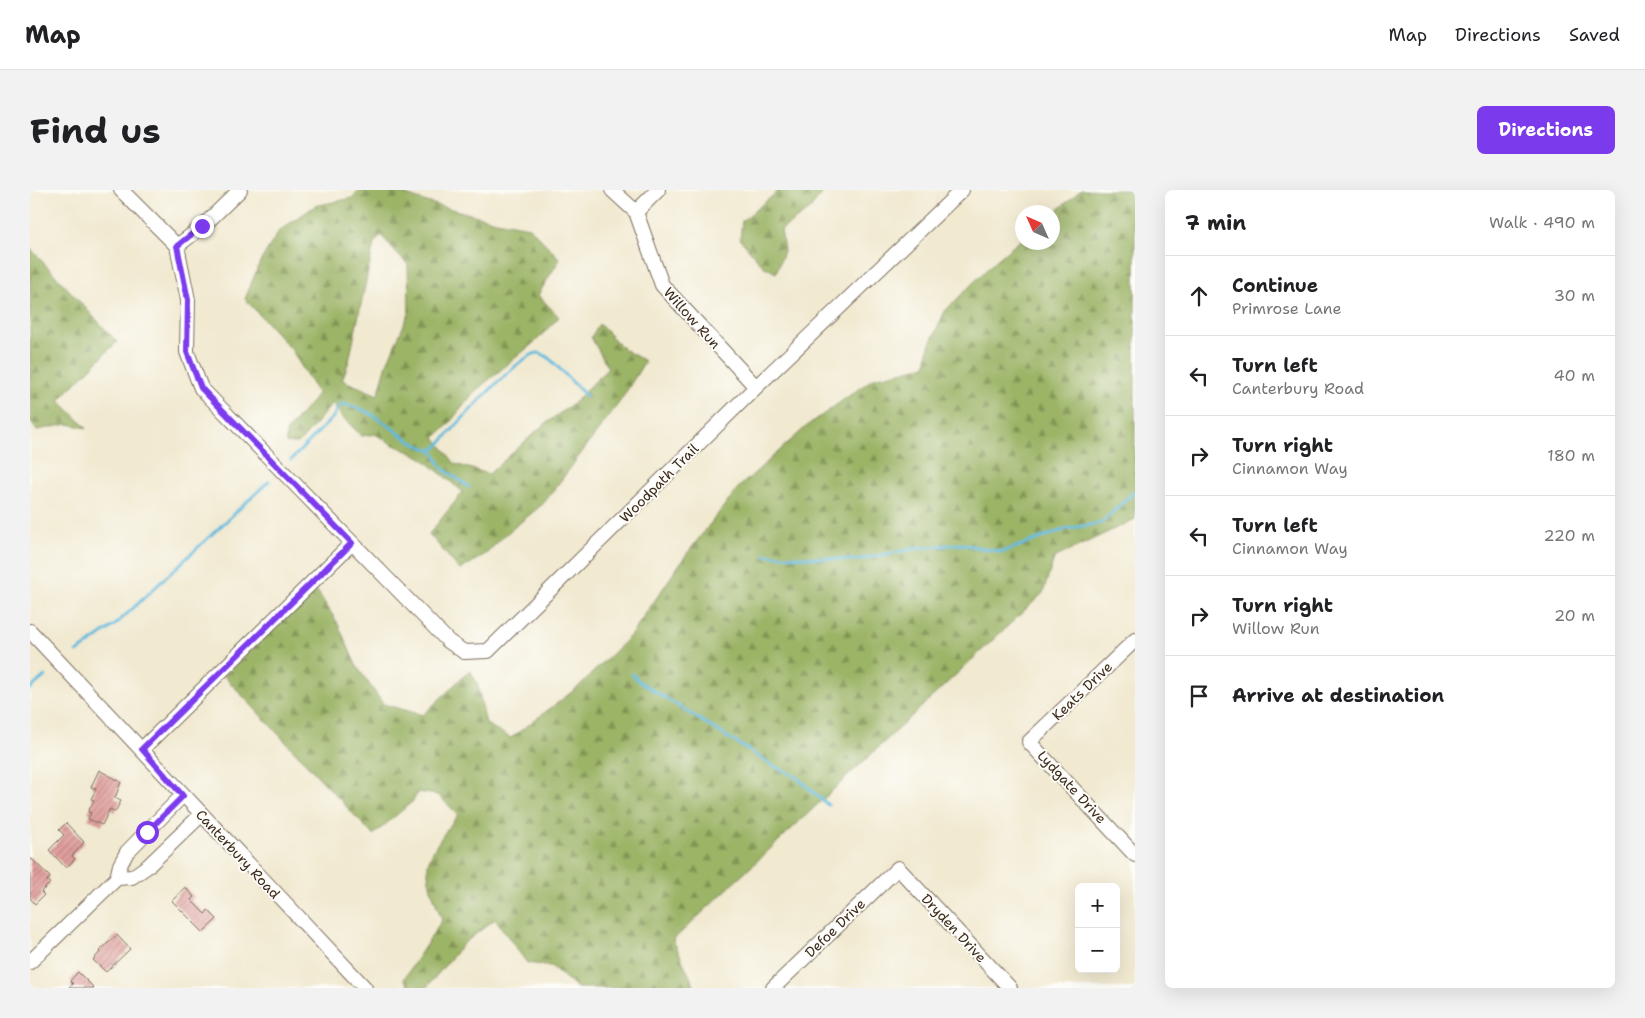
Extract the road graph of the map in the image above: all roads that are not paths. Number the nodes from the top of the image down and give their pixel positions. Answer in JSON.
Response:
{"nodes":[{"id":1,"x":121,"y":190,"type":"edge"},
{"id":2,"x":240,"y":190,"type":"edge"},
{"id":3,"x":612,"y":190,"type":"edge"},
{"id":4,"x":658,"y":190,"type":"edge"},
{"id":5,"x":962,"y":190,"type":"edge"},
{"id":6,"x":636,"y":212,"type":"junction"},
{"id":7,"x":177,"y":246,"type":"junction"},
{"id":8,"x":756,"y":388,"type":"junction"},
{"id":9,"x":352,"y":543,"type":"junction"},
{"id":10,"x":30,"y":631,"type":"edge"},
{"id":11,"x":1135,"y":640,"type":"edge"},
{"id":12,"x":1029,"y":742,"type":"joint"},
{"id":13,"x":142,"y":749,"type":"junction"},
{"id":14,"x":183,"y":796,"type":"junction"},
{"id":15,"x":202,"y":814,"type":"junction"},
{"id":16,"x":1135,"y":855,"type":"edge"},
{"id":17,"x":898,"y":868,"type":"joint"},
{"id":18,"x":116,"y":878,"type":"junction"},
{"id":19,"x":30,"y":962,"type":"edge"},
{"id":20,"x":365,"y":988,"type":"edge"},
{"id":21,"x":773,"y":988,"type":"edge"},
{"id":22,"x":1010,"y":988,"type":"edge"}],
"edges":[{"from":1,"to":7,"type":"street"},
{"from":2,"to":7,"type":"street"},
{"from":3,"to":6,"type":"street","name":"Willow Run"},
{"from":4,"to":6,"type":"street"},
{"from":5,"to":8,"type":"street","name":"Woodpath Trail"},
{"from":6,"to":8,"type":"street","name":"Willow Run"},
{"from":7,"to":9,"type":"street","name":"Woodpath Trail"},
{"from":8,"to":9,"type":"street","name":"Woodpath Trail"},
{"from":9,"to":13,"type":"street"},
{"from":10,"to":13,"type":"street","name":"Canterbury Road"},
{"from":11,"to":12,"type":"street","name":"Keats Drive"},
{"from":12,"to":16,"type":"street","name":"Lydgate Drive"},
{"from":13,"to":14,"type":"street","name":"Canterbury Road"},
{"from":14,"to":15,"type":"street","name":"Canterbury Road"},
{"from":14,"to":18,"type":"street"},
{"from":15,"to":18,"type":"street"},
{"from":15,"to":20,"type":"street","name":"Canterbury Road"},
{"from":17,"to":21,"type":"street","name":"Defoe Drive"},
{"from":17,"to":22,"type":"street","name":"Dryden Drive"},
{"from":18,"to":19,"type":"street"}]}
